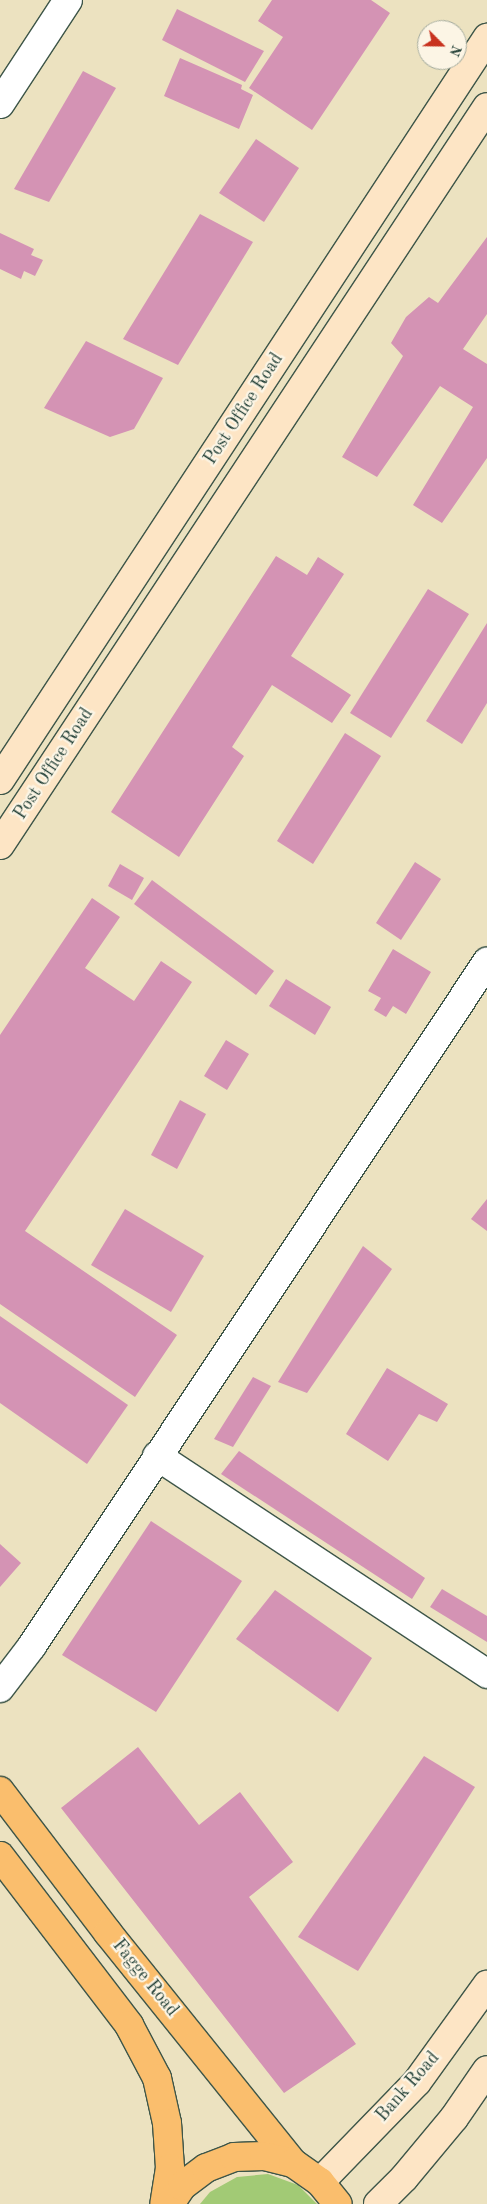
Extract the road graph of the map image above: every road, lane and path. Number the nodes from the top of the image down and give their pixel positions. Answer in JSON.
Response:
{"nodes":[{"id":1,"x":68,"y":0,"type":"edge"},
{"id":2,"x":487,"y":38,"type":"edge"},
{"id":3,"x":0,"y":104,"type":"edge"},
{"id":4,"x":487,"y":107,"type":"edge"},
{"id":5,"x":0,"y":780,"type":"edge"},
{"id":6,"x":0,"y":845,"type":"edge"},
{"id":7,"x":487,"y":962,"type":"edge"},
{"id":8,"x":157,"y":1456,"type":"junction"},
{"id":9,"x":487,"y":1674,"type":"edge"},
{"id":10,"x":0,"y":1688,"type":"edge"},
{"id":11,"x":0,"y":1791,"type":"edge"},
{"id":12,"x":0,"y":1856,"type":"edge"},
{"id":13,"x":487,"y":1985,"type":"edge"},
{"id":14,"x":487,"y":2070,"type":"edge"},
{"id":15,"x":293,"y":2163,"type":"junction"},
{"id":16,"x":320,"y":2182,"type":"junction"},
{"id":17,"x":164,"y":2204,"type":"edge"},
{"id":18,"x":170,"y":2204,"type":"edge"},
{"id":19,"x":338,"y":2204,"type":"edge"},
{"id":20,"x":378,"y":2204,"type":"edge"}],
"edges":[{"from":1,"to":3,"type":"street"},
{"from":2,"to":5,"type":"street","name":"Post Office Road"},
{"from":4,"to":6,"type":"street","name":"Post Office Road"},
{"from":7,"to":8,"type":"street"},
{"from":8,"to":9,"type":"street"},
{"from":8,"to":10,"type":"street"},
{"from":11,"to":15,"type":"main road","name":"Fagge Road"},
{"from":12,"to":17,"type":"main road"},
{"from":13,"to":16,"type":"street","name":"Bank Road"},
{"from":14,"to":20,"type":"street"},
{"from":15,"to":16,"type":"main road"},
{"from":15,"to":18,"type":"main road"},
{"from":16,"to":19,"type":"main road"}]}
